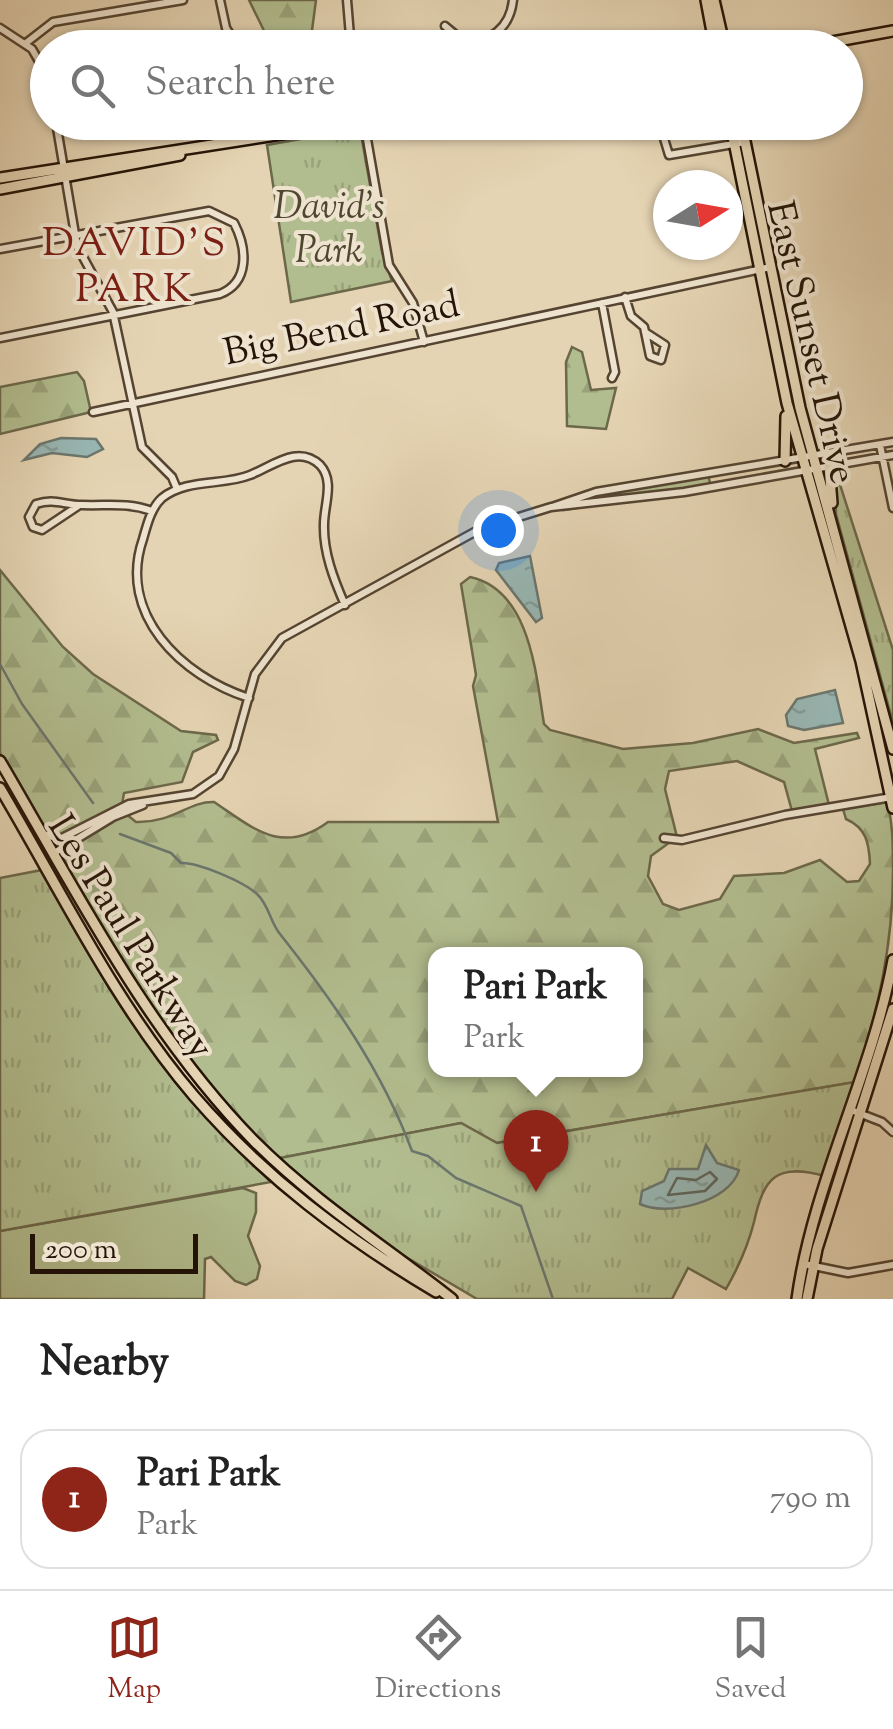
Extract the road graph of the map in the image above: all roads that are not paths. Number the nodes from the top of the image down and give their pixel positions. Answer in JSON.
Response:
{"nodes":[{"id":1,"x":182,"y":0,"type":"edge"},
{"id":2,"x":220,"y":0,"type":"edge"},
{"id":3,"x":347,"y":0,"type":"edge"},
{"id":4,"x":513,"y":0,"type":"edge"},
{"id":5,"x":706,"y":0,"type":"edge"},
{"id":6,"x":714,"y":0,"type":"edge"},
{"id":7,"x":445,"y":26,"type":"dead end"},
{"id":8,"x":0,"y":28,"type":"edge"},
{"id":9,"x":43,"y":30,"type":"edge"},
{"id":10,"x":227,"y":30,"type":"edge"},
{"id":11,"x":350,"y":30,"type":"edge"},
{"id":12,"x":450,"y":30,"type":"edge"},
{"id":13,"x":497,"y":30,"type":"edge"},
{"id":14,"x":711,"y":30,"type":"edge"},
{"id":15,"x":720,"y":30,"type":"edge"},
{"id":16,"x":893,"y":31,"type":"edge"},
{"id":17,"x":863,"y":36,"type":"edge"},
{"id":18,"x":30,"y":40,"type":"edge"},
{"id":19,"x":26,"y":43,"type":"junction"},
{"id":20,"x":30,"y":49,"type":"edge"},
{"id":21,"x":59,"y":140,"type":"edge"},
{"id":22,"x":256,"y":140,"type":"edge"},
{"id":23,"x":365,"y":140,"type":"edge"},
{"id":24,"x":665,"y":140,"type":"edge"},
{"id":25,"x":740,"y":142,"type":"junction"},
{"id":26,"x":64,"y":173,"type":"junction"},
{"id":27,"x":0,"y":178,"type":"edge"},
{"id":28,"x":0,"y":189,"type":"edge"},
{"id":29,"x":74,"y":235,"type":"junction"},
{"id":30,"x":0,"y":249,"type":"edge"},
{"id":31,"x":771,"y":267,"type":"junction"},
{"id":32,"x":759,"y":269,"type":"junction"},
{"id":33,"x":625,"y":297,"type":"junction"},
{"id":34,"x":602,"y":302,"type":"junction"},
{"id":35,"x":114,"y":315,"type":"junction"},
{"id":36,"x":646,"y":332,"type":"junction"},
{"id":37,"x":0,"y":338,"type":"edge"},
{"id":38,"x":424,"y":342,"type":"junction"},
{"id":39,"x":612,"y":378,"type":"dead end"},
{"id":40,"x":787,"y":403,"type":"junction"},
{"id":41,"x":133,"y":404,"type":"junction"},
{"id":42,"x":94,"y":412,"type":"dead end"},
{"id":43,"x":893,"y":442,"type":"edge"},
{"id":44,"x":880,"y":445,"type":"junction"},
{"id":45,"x":847,"y":450,"type":"junction"},
{"id":46,"x":893,"y":455,"type":"edge"},
{"id":47,"x":883,"y":457,"type":"junction"},
{"id":48,"x":808,"y":458,"type":"junction"},
{"id":49,"x":785,"y":461,"type":"junction"},
{"id":50,"x":850,"y":462,"type":"junction"},
{"id":51,"x":829,"y":466,"type":"junction"},
{"id":52,"x":811,"y":469,"type":"junction"},
{"id":53,"x":708,"y":475,"type":"junction"},
{"id":54,"x":633,"y":486,"type":"junction"},
{"id":55,"x":710,"y":487,"type":"junction"},
{"id":56,"x":177,"y":489,"type":"junction"},
{"id":57,"x":635,"y":498,"type":"junction"},
{"id":58,"x":78,"y":506,"type":"junction"},
{"id":59,"x":552,"y":508,"type":"junction"},
{"id":60,"x":893,"y":508,"type":"edge"},
{"id":61,"x":152,"y":511,"type":"junction"},
{"id":62,"x":832,"y":520,"type":"junction"},
{"id":63,"x":345,"y":605,"type":"junction"},
{"id":64,"x":866,"y":660,"type":"junction"},
{"id":65,"x":249,"y":698,"type":"junction"},
{"id":66,"x":893,"y":749,"type":"edge"},
{"id":67,"x":0,"y":762,"type":"edge"},
{"id":68,"x":0,"y":780,"type":"edge"},
{"id":69,"x":0,"y":788,"type":"edge"},
{"id":70,"x":892,"y":800,"type":"edge"},
{"id":71,"x":153,"y":801,"type":"junction"},
{"id":72,"x":43,"y":834,"type":"junction"},
{"id":73,"x":664,"y":838,"type":"dead end"},
{"id":74,"x":54,"y":853,"type":"junction"},
{"id":75,"x":893,"y":960,"type":"edge"},
{"id":76,"x":890,"y":989,"type":"edge"},
{"id":77,"x":893,"y":1009,"type":"edge"},
{"id":78,"x":856,"y":1112,"type":"junction"},
{"id":79,"x":893,"y":1132,"type":"edge"},
{"id":80,"x":893,"y":1264,"type":"edge"},
{"id":81,"x":808,"y":1265,"type":"junction"},
{"id":82,"x":450,"y":1299,"type":"edge"},
{"id":83,"x":797,"y":1299,"type":"edge"},
{"id":84,"x":806,"y":1299,"type":"edge"}],
"edges":[{"from":1,"to":9,"type":"street"},
{"from":2,"to":10,"type":"street"},
{"from":3,"to":11,"type":"street"},
{"from":4,"to":13,"type":"street"},
{"from":5,"to":14,"type":"main road"},
{"from":6,"to":15,"type":"main road"},
{"from":7,"to":12,"type":"street"},
{"from":8,"to":19,"type":"street"},
{"from":16,"to":17,"type":"main road"},
{"from":18,"to":19,"type":"street"},
{"from":19,"to":20,"type":"street"},
{"from":21,"to":26,"type":"street"},
{"from":22,"to":26,"type":"main road"},
{"from":23,"to":38,"type":"street"},
{"from":24,"to":25,"type":"street"},
{"from":25,"to":31,"type":"main road","name":"East Sunset Drive"},
{"from":25,"to":32,"type":"main road","name":"East Sunset Drive"},
{"from":26,"to":27,"type":"main road"},
{"from":26,"to":28,"type":"main road"},
{"from":26,"to":29,"type":"street"},
{"from":29,"to":30,"type":"street"},
{"from":29,"to":35,"type":"street"},
{"from":29,"to":35,"type":"street"},
{"from":31,"to":32,"type":"street","name":"Big Bend Road"},
{"from":31,"to":48,"type":"main road","name":"East Sunset Drive"},
{"from":32,"to":33,"type":"street","name":"Big Bend Road"},
{"from":32,"to":40,"type":"main road","name":"East Sunset Drive"},
{"from":33,"to":34,"type":"street","name":"Big Bend Road"},
{"from":33,"to":36,"type":"street"},
{"from":34,"to":38,"type":"street","name":"Big Bend Road"},
{"from":34,"to":39,"type":"street"},
{"from":35,"to":37,"type":"street"},
{"from":35,"to":41,"type":"street"},
{"from":36,"to":36,"type":"street"},
{"from":38,"to":41,"type":"street","name":"Big Bend Road"},
{"from":40,"to":48,"type":"main road","name":"East Sunset Drive"},
{"from":40,"to":49,"type":"main road"},
{"from":41,"to":42,"type":"street","name":"Big Bend Road"},
{"from":41,"to":56,"type":"street"},
{"from":43,"to":44,"type":"street"},
{"from":44,"to":45,"type":"street"},
{"from":44,"to":47,"type":"street"},
{"from":45,"to":48,"type":"street"},
{"from":45,"to":50,"type":"street"},
{"from":46,"to":47,"type":"street"},
{"from":47,"to":50,"type":"street"},
{"from":47,"to":60,"type":"street"},
{"from":48,"to":49,"type":"street"},
{"from":48,"to":52,"type":"main road","name":"East Sunset Drive"},
{"from":49,"to":53,"type":"street"},
{"from":50,"to":51,"type":"street"},
{"from":51,"to":52,"type":"street"},
{"from":51,"to":62,"type":"main road"},
{"from":52,"to":55,"type":"street"},
{"from":52,"to":62,"type":"main road","name":"East Sunset Drive"},
{"from":52,"to":64,"type":"main road","name":"East Sunset Drive"},
{"from":53,"to":54,"type":"street"},
{"from":53,"to":55,"type":"street"},
{"from":54,"to":57,"type":"street"},
{"from":54,"to":59,"type":"street"},
{"from":55,"to":57,"type":"street"},
{"from":56,"to":61,"type":"street"},
{"from":56,"to":63,"type":"street"},
{"from":57,"to":59,"type":"street"},
{"from":58,"to":58,"type":"street"},
{"from":58,"to":61,"type":"street"},
{"from":59,"to":63,"type":"street"},
{"from":61,"to":65,"type":"street"},
{"from":62,"to":64,"type":"main road","name":"East Sunset Drive"},
{"from":63,"to":65,"type":"street"},
{"from":64,"to":66,"type":"main road","name":"East Sunset Drive"},
{"from":64,"to":70,"type":"main road","name":"East Sunset Drive"},
{"from":65,"to":71,"type":"street"},
{"from":67,"to":72,"type":"main road","name":"Les Paul Parkway"},
{"from":68,"to":74,"type":"main road"},
{"from":69,"to":82,"type":"main road","name":"Les Paul Parkway"},
{"from":70,"to":73,"type":"street"},
{"from":71,"to":72,"type":"street"},
{"from":71,"to":74,"type":"street"},
{"from":72,"to":74,"type":"main road","name":"Les Paul Parkway"},
{"from":74,"to":82,"type":"main road","name":"Les Paul Parkway"},
{"from":75,"to":76,"type":"main road"},
{"from":76,"to":78,"type":"main road"},
{"from":77,"to":78,"type":"main road"},
{"from":78,"to":79,"type":"street"},
{"from":78,"to":81,"type":"main road"},
{"from":80,"to":81,"type":"street"},
{"from":81,"to":83,"type":"main road"},
{"from":81,"to":84,"type":"main road"}]}
